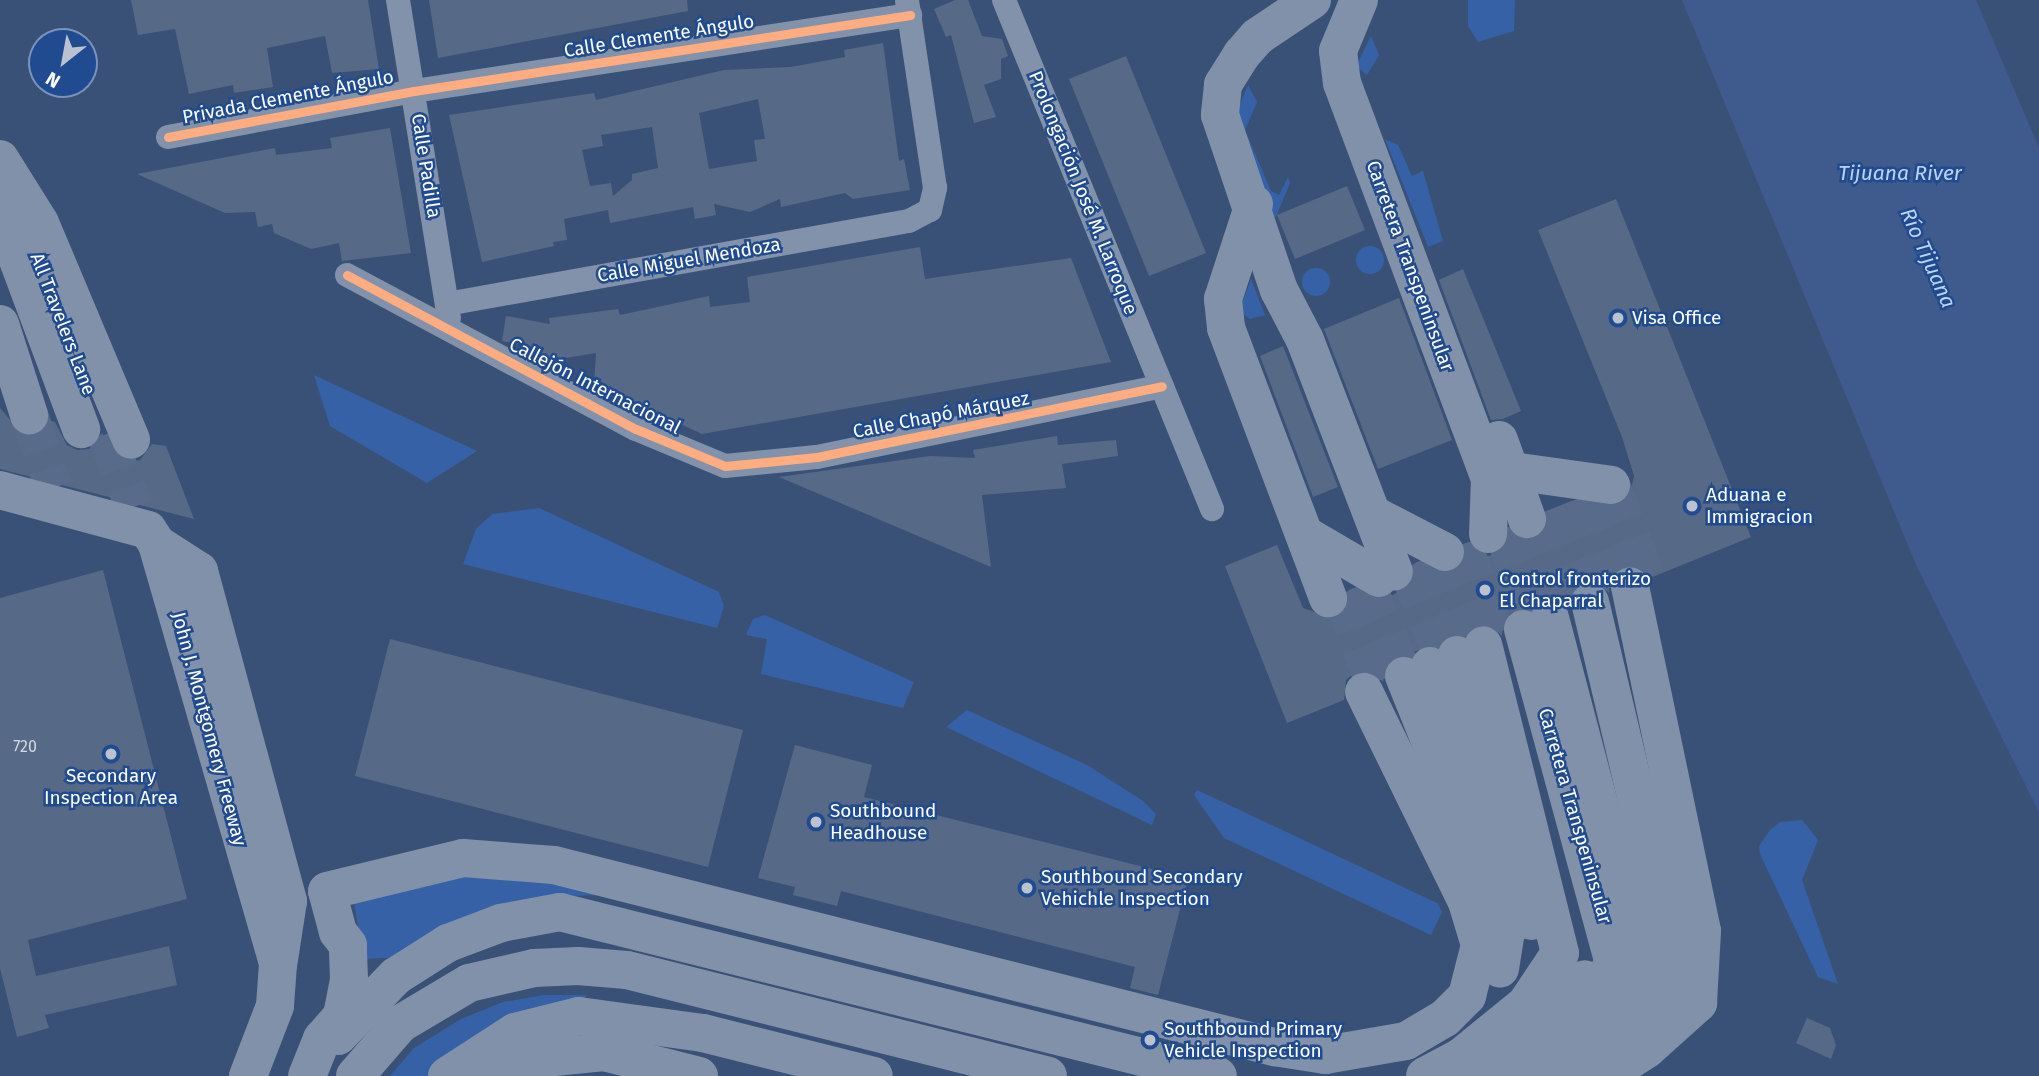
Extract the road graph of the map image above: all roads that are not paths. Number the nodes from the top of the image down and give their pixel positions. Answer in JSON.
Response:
{"nodes":[{"id":1,"x":398,"y":0,"type":"edge"},
{"id":2,"x":1004,"y":0,"type":"edge"},
{"id":3,"x":1312,"y":0,"type":"edge"},
{"id":4,"x":1359,"y":0,"type":"edge"},
{"id":5,"x":908,"y":7,"type":"edge"},
{"id":6,"x":414,"y":91,"type":"junction"},
{"id":7,"x":168,"y":137,"type":"dead end"},
{"id":8,"x":0,"y":159,"type":"edge"},
{"id":9,"x":0,"y":181,"type":"edge"},
{"id":10,"x":1254,"y":203,"type":"junction"},
{"id":11,"x":20,"y":216,"type":"edge"},
{"id":12,"x":0,"y":262,"type":"edge"},
{"id":13,"x":348,"y":275,"type":"dead end"},
{"id":14,"x":447,"y":304,"type":"junction"},
{"id":15,"x":0,"y":324,"type":"edge"},
{"id":16,"x":452,"y":332,"type":"junction"},
{"id":17,"x":1162,"y":386,"type":"junction"},
{"id":18,"x":58,"y":420,"type":"edge"},
{"id":19,"x":725,"y":466,"type":"joint"},
{"id":20,"x":1501,"y":475,"type":"junction"},
{"id":21,"x":82,"y":505,"type":"tunnel mouth"},
{"id":22,"x":1212,"y":509,"type":"dead end"},
{"id":23,"x":1374,"y":514,"type":"junction"},
{"id":24,"x":1307,"y":536,"type":"junction"},
{"id":25,"x":1467,"y":543,"type":"junction"},
{"id":26,"x":1504,"y":637,"type":"junction"},
{"id":27,"x":616,"y":881,"type":"junction"},
{"id":28,"x":640,"y":932,"type":"junction"},
{"id":29,"x":1593,"y":954,"type":"junction"},
{"id":30,"x":462,"y":966,"type":"junction"},
{"id":31,"x":1520,"y":976,"type":"junction"},
{"id":32,"x":1638,"y":1053,"type":"edge"},
{"id":33,"x":248,"y":1076,"type":"edge"},
{"id":34,"x":307,"y":1076,"type":"edge"},
{"id":35,"x":338,"y":1076,"type":"edge"},
{"id":36,"x":355,"y":1076,"type":"edge"},
{"id":37,"x":371,"y":1076,"type":"edge"},
{"id":38,"x":447,"y":1076,"type":"edge"},
{"id":39,"x":468,"y":1076,"type":"edge"},
{"id":40,"x":495,"y":1076,"type":"edge"},
{"id":41,"x":546,"y":1076,"type":"edge"},
{"id":42,"x":617,"y":1076,"type":"edge"},
{"id":43,"x":699,"y":1076,"type":"edge"},
{"id":44,"x":786,"y":1076,"type":"edge"},
{"id":45,"x":874,"y":1076,"type":"edge"},
{"id":46,"x":965,"y":1076,"type":"edge"},
{"id":47,"x":1048,"y":1076,"type":"edge"},
{"id":48,"x":1129,"y":1076,"type":"edge"},
{"id":49,"x":1218,"y":1076,"type":"edge"},
{"id":50,"x":1395,"y":1076,"type":"edge"},
{"id":51,"x":1425,"y":1076,"type":"edge"},
{"id":52,"x":1454,"y":1076,"type":"edge"},
{"id":53,"x":1479,"y":1076,"type":"edge"},
{"id":54,"x":1503,"y":1076,"type":"edge"},
{"id":55,"x":1525,"y":1076,"type":"edge"},
{"id":56,"x":1547,"y":1076,"type":"edge"},
{"id":57,"x":1573,"y":1076,"type":"edge"},
{"id":58,"x":1605,"y":1076,"type":"edge"}],
"edges":[{"from":1,"to":6,"type":"street","name":"Calle Padilla"},
{"from":2,"to":17,"type":"street","name":"Prolongación José M. Larroque"},
{"from":3,"to":10,"type":"highway"},
{"from":4,"to":20,"type":"highway","name":"Carretera Transpeninsular"},
{"from":5,"to":6,"type":"street","name":"Calle Clemente Ángulo"},
{"from":5,"to":14,"type":"street","name":"Calle Miguel Mendoza"},
{"from":6,"to":7,"type":"street","name":"Privada Clemente Ángulo"},
{"from":6,"to":14,"type":"street","name":"Calle Padilla"},
{"from":8,"to":11,"type":"highway"},
{"from":9,"to":11,"type":"highway"},
{"from":10,"to":23,"type":"highway"},
{"from":10,"to":24,"type":"highway"},
{"from":11,"to":18,"type":"highway","name":"All Travelers Lane"},
{"from":12,"to":18,"type":"highway","name":"All Travelers Lane"},
{"from":13,"to":16,"type":"street","name":"Callejón Internacional"},
{"from":14,"to":16,"type":"street","name":"Calle Padilla"},
{"from":15,"to":18,"type":"highway"},
{"from":16,"to":19,"type":"street","name":"Callejón Internacional"},
{"from":17,"to":19,"type":"street","name":"Calle Chapó Márquez"},
{"from":17,"to":22,"type":"street","name":"Prolongación José M. Larroque"},
{"from":20,"to":25,"type":"highway"},
{"from":20,"to":25,"type":"highway","name":"Carretera Transpeninsular"},
{"from":20,"to":25,"type":"highway"},
{"from":21,"to":33,"type":"highway","name":"John J. Montgomery Freeway"},
{"from":23,"to":25,"type":"highway"},
{"from":23,"to":25,"type":"highway"},
{"from":24,"to":25,"type":"highway"},
{"from":24,"to":25,"type":"highway"},
{"from":26,"to":29,"type":"highway"},
{"from":26,"to":29,"type":"highway"},
{"from":26,"to":29,"type":"highway"},
{"from":26,"to":29,"type":"highway"},
{"from":26,"to":29,"type":"highway"},
{"from":26,"to":29,"type":"highway"},
{"from":27,"to":29,"type":"highway"},
{"from":27,"to":31,"type":"highway"},
{"from":27,"to":34,"type":"highway"},
{"from":28,"to":30,"type":"highway"},
{"from":28,"to":34,"type":"highway"},
{"from":28,"to":49,"type":"highway"},
{"from":29,"to":31,"type":"highway"},
{"from":29,"to":31,"type":"highway"},
{"from":29,"to":32,"type":"highway"},
{"from":29,"to":52,"type":"highway"},
{"from":29,"to":53,"type":"highway"},
{"from":29,"to":54,"type":"highway"},
{"from":29,"to":55,"type":"highway"},
{"from":29,"to":56,"type":"highway"},
{"from":30,"to":35,"type":"highway"},
{"from":30,"to":48,"type":"highway"},
{"from":31,"to":50,"type":"highway"},
{"from":31,"to":51,"type":"highway"},
{"from":32,"to":57,"type":"highway"},
{"from":32,"to":58,"type":"highway"},
{"from":36,"to":47,"type":"highway"},
{"from":37,"to":46,"type":"highway"},
{"from":38,"to":45,"type":"highway"},
{"from":39,"to":44,"type":"highway"},
{"from":40,"to":43,"type":"highway"},
{"from":41,"to":42,"type":"highway"}]}
